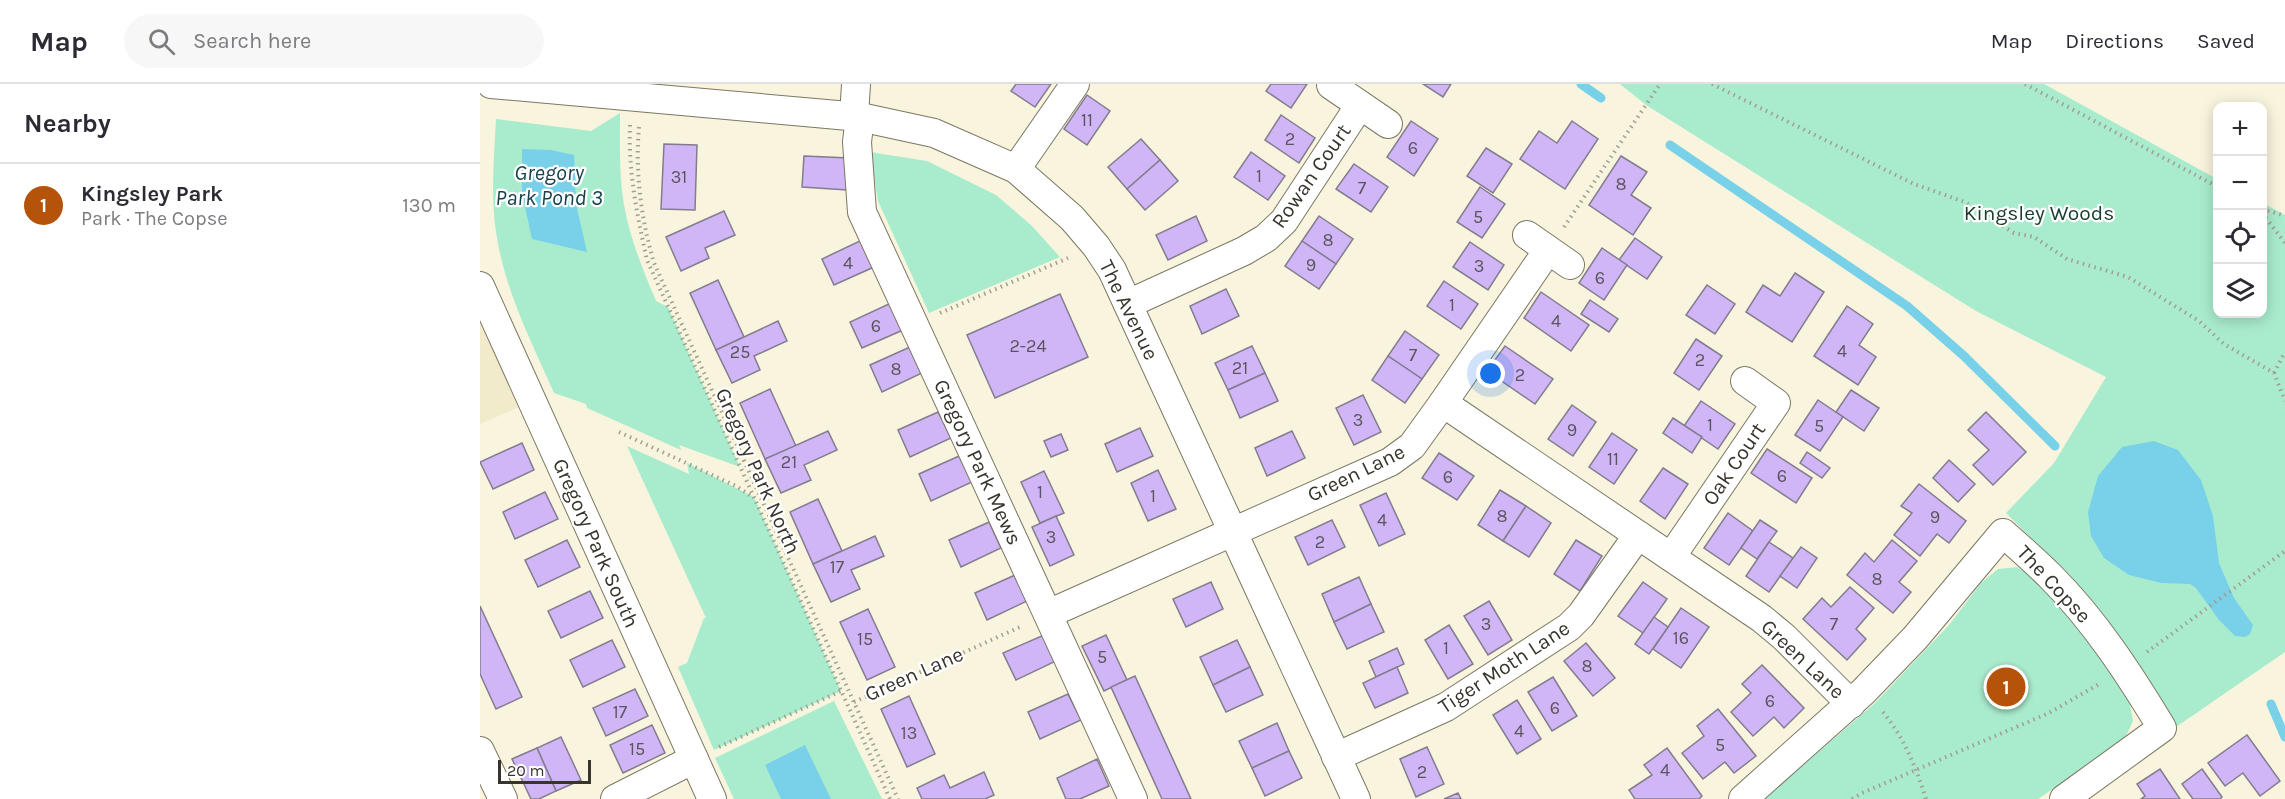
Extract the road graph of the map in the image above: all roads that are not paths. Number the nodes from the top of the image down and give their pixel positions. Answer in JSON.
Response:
{"nodes":[{"id":1,"x":491,"y":84,"type":"edge"},
{"id":2,"x":856,"y":84,"type":"edge"},
{"id":3,"x":1075,"y":84,"type":"edge"},
{"id":4,"x":1331,"y":85,"type":"edge"},
{"id":5,"x":1360,"y":105,"type":"junction"},
{"id":6,"x":857,"y":117,"type":"junction"},
{"id":7,"x":1388,"y":124,"type":"dead end"},
{"id":8,"x":1017,"y":169,"type":"junction"},
{"id":9,"x":1548,"y":250,"type":"road end"},
{"id":10,"x":480,"y":286,"type":"edge"},
{"id":11,"x":1128,"y":304,"type":"junction"},
{"id":12,"x":1745,"y":381,"type":"dead end"},
{"id":13,"x":1443,"y":403,"type":"junction"},
{"id":14,"x":1232,"y":530,"type":"junction"},
{"id":15,"x":1638,"y":535,"type":"junction"},
{"id":16,"x":1671,"y":557,"type":"junction"},
{"id":17,"x":1048,"y":614,"type":"junction"},
{"id":18,"x":1857,"y":698,"type":"junction"},
{"id":19,"x":480,"y":751,"type":"edge"},
{"id":20,"x":1336,"y":757,"type":"junction"},
{"id":21,"x":694,"y":759,"type":"junction"},
{"id":22,"x":503,"y":799,"type":"edge"},
{"id":23,"x":615,"y":799,"type":"edge"},
{"id":24,"x":712,"y":799,"type":"edge"},
{"id":25,"x":1132,"y":799,"type":"edge"},
{"id":26,"x":1356,"y":799,"type":"edge"},
{"id":27,"x":1743,"y":799,"type":"edge"},
{"id":28,"x":2064,"y":799,"type":"edge"}],
"edges":[{"from":1,"to":6,"type":"street","name":"The Avenue"},
{"from":2,"to":6,"type":"street","name":"Gregory Park Mews"},
{"from":3,"to":8,"type":"street"},
{"from":4,"to":5,"type":"street","name":"Rowan Court"},
{"from":5,"to":7,"type":"street","name":"Rowan Court"},
{"from":5,"to":11,"type":"street","name":"Rowan Court"},
{"from":6,"to":8,"type":"street","name":"The Avenue"},
{"from":6,"to":17,"type":"street","name":"Gregory Park Mews"},
{"from":8,"to":11,"type":"street","name":"The Avenue"},
{"from":9,"to":13,"type":"street"},
{"from":10,"to":21,"type":"street","name":"Gregory Park South"},
{"from":11,"to":14,"type":"street","name":"The Avenue"},
{"from":12,"to":16,"type":"street","name":"Oak Court"},
{"from":13,"to":14,"type":"street","name":"Green Lane"},
{"from":13,"to":15,"type":"street","name":"Green Lane"},
{"from":14,"to":17,"type":"street","name":"Green Lane"},
{"from":14,"to":20,"type":"street","name":"The Avenue"},
{"from":15,"to":16,"type":"street","name":"Green Lane"},
{"from":15,"to":20,"type":"street","name":"Tiger Moth Lane"},
{"from":16,"to":18,"type":"street","name":"Green Lane"},
{"from":17,"to":25,"type":"street","name":"Gregory Park Mews"},
{"from":18,"to":27,"type":"street","name":"The Copse"},
{"from":18,"to":28,"type":"street","name":"The Copse"},
{"from":19,"to":22,"type":"street"},
{"from":20,"to":26,"type":"street","name":"The Avenue"},
{"from":21,"to":23,"type":"street"},
{"from":21,"to":24,"type":"street","name":"Gregory Park South"}]}
